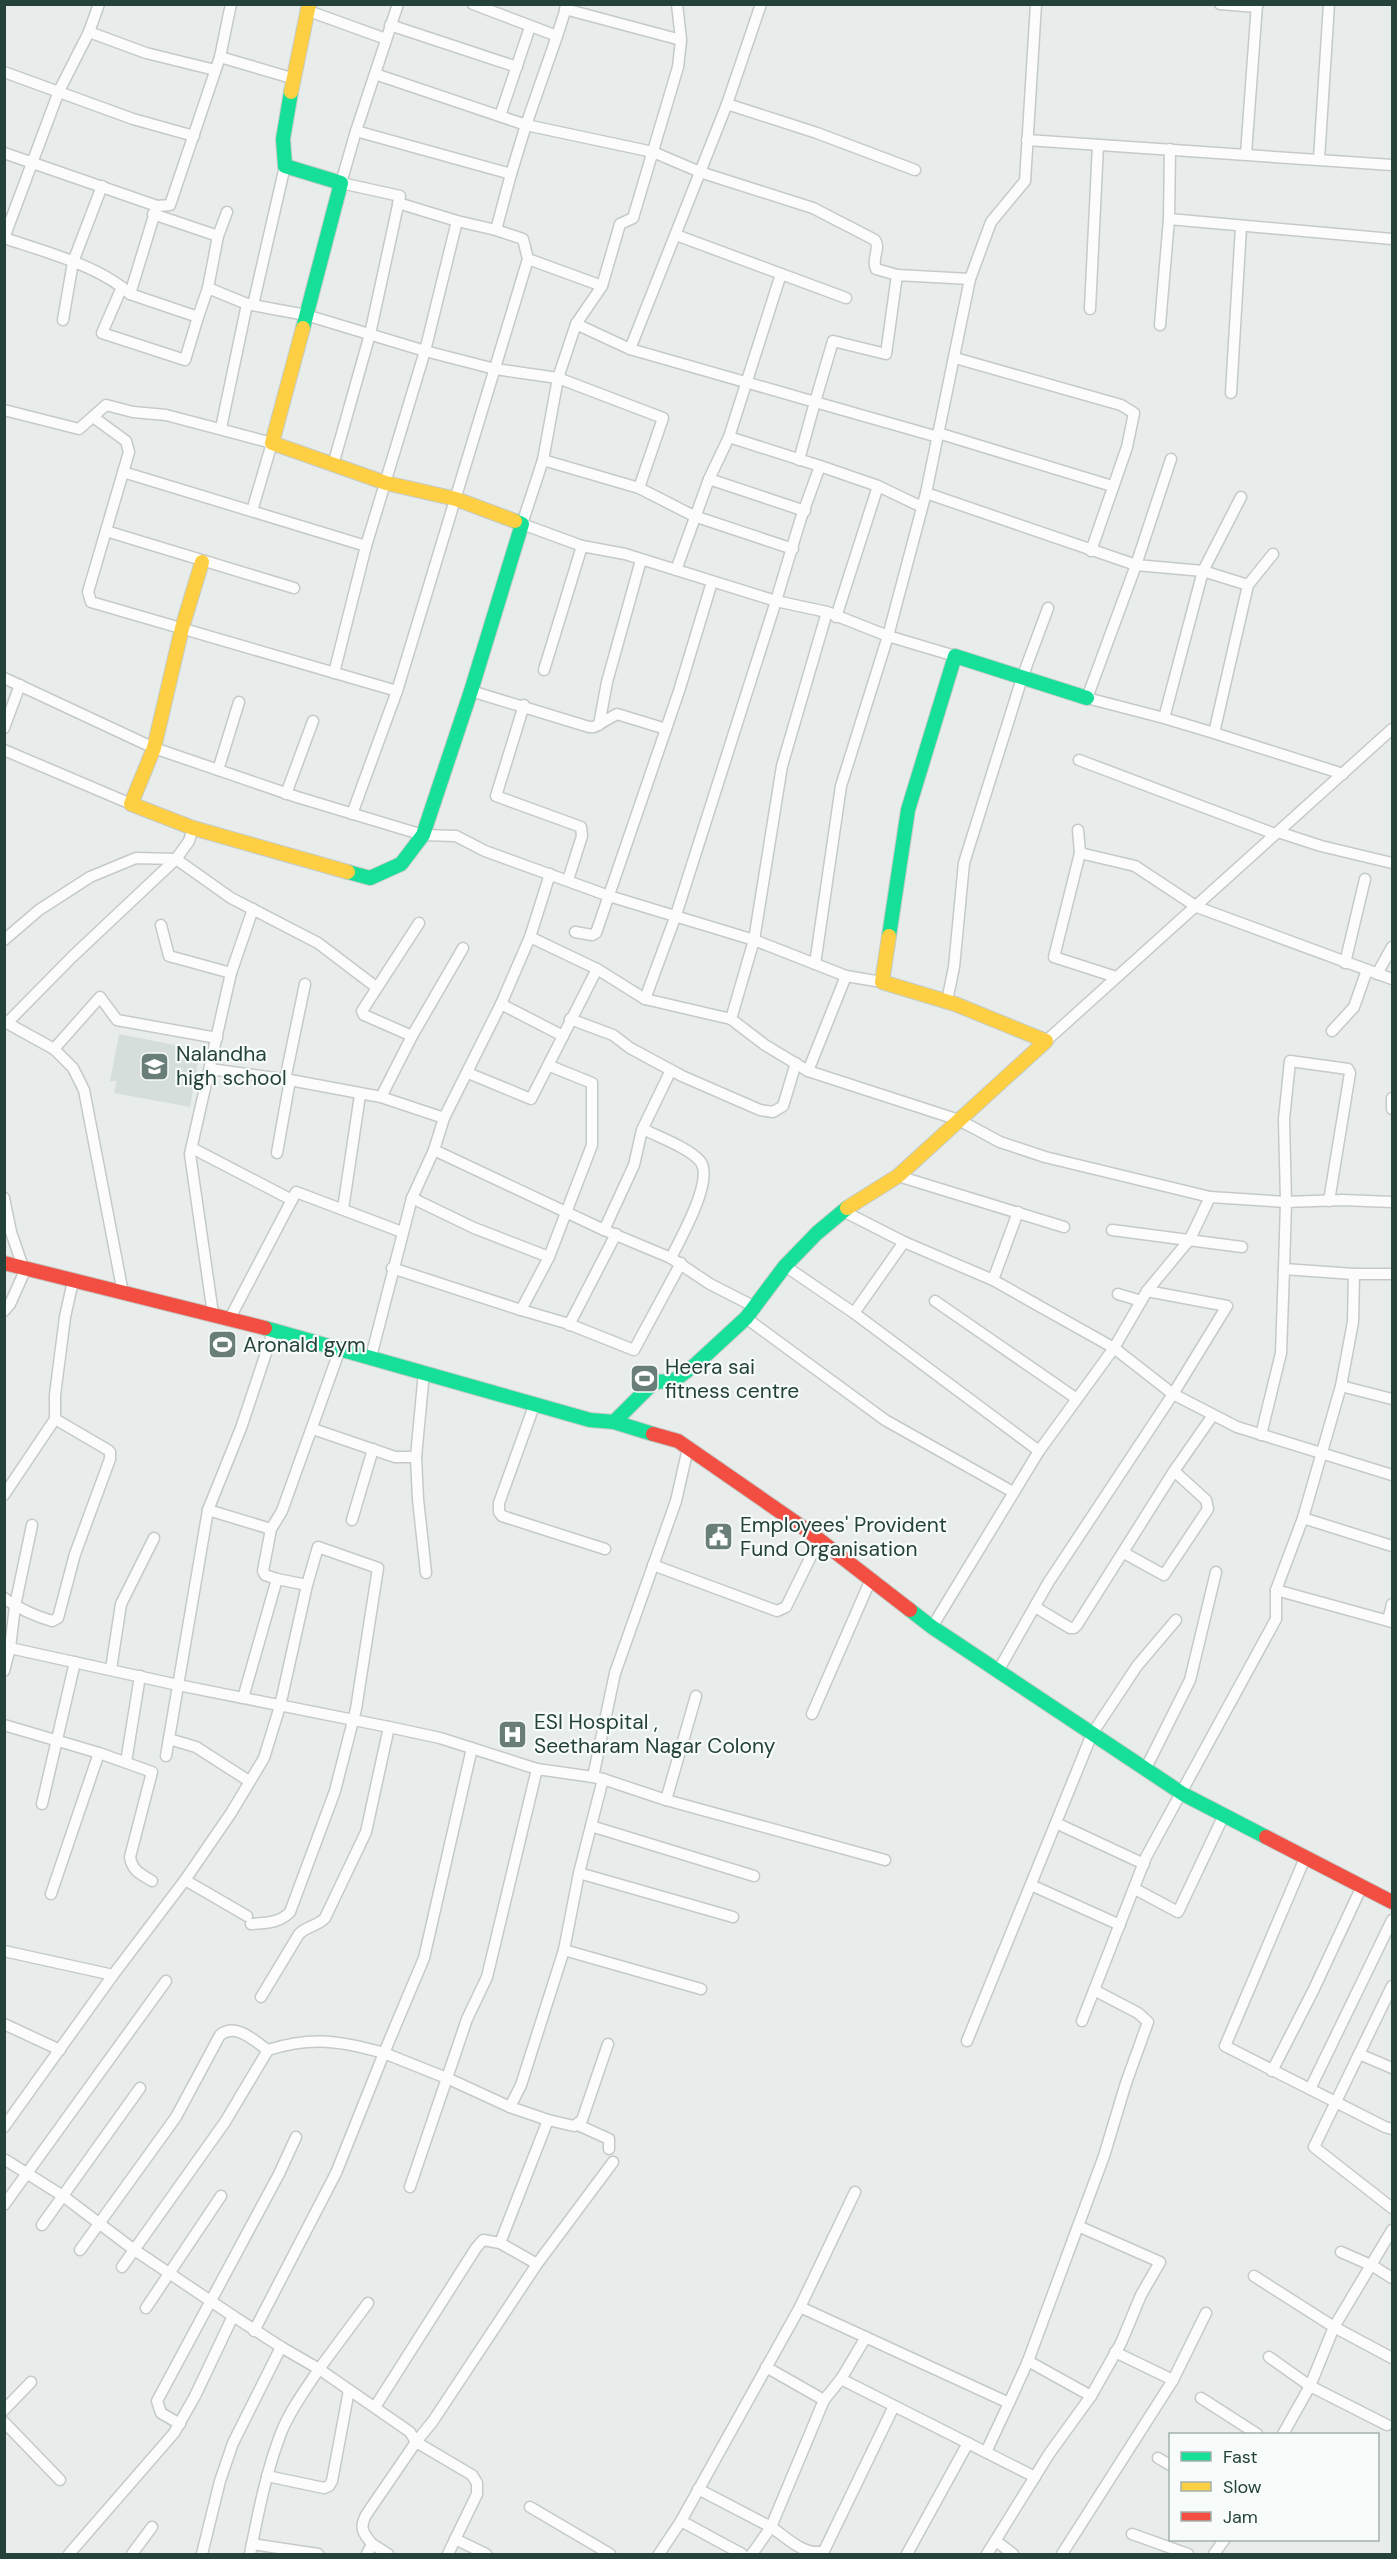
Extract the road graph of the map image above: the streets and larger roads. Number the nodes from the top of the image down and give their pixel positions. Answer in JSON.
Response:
{"nodes":[{"id":1,"x":99,"y":4,"type":"edge"},
{"id":2,"x":231,"y":4,"type":"edge"},
{"id":3,"x":398,"y":4,"type":"edge"},
{"id":4,"x":473,"y":4,"type":"edge"},
{"id":5,"x":677,"y":4,"type":"edge"},
{"id":6,"x":761,"y":4,"type":"edge"},
{"id":7,"x":1036,"y":4,"type":"edge"},
{"id":8,"x":1220,"y":4,"type":"edge"},
{"id":9,"x":1329,"y":4,"type":"edge"},
{"id":10,"x":1257,"y":6,"type":"edge"},
{"id":11,"x":308,"y":7,"type":"edge"},
{"id":12,"x":566,"y":7,"type":"edge"},
{"id":13,"x":390,"y":25,"type":"junction"},
{"id":14,"x":530,"y":27,"type":"junction"},
{"id":15,"x":89,"y":32,"type":"junction"},
{"id":16,"x":557,"y":36,"type":"junction"},
{"id":17,"x":386,"y":39,"type":"junction"},
{"id":18,"x":681,"y":40,"type":"junction"},
{"id":19,"x":219,"y":57,"type":"junction"},
{"id":20,"x":517,"y":67,"type":"junction"},
{"id":21,"x":215,"y":70,"type":"junction"},
{"id":22,"x":4,"y":72,"type":"edge"},
{"id":23,"x":375,"y":74,"type":"junction"},
{"id":24,"x":295,"y":79,"type":"junction"},
{"id":25,"x":59,"y":92,"type":"junction"},
{"id":26,"x":727,"y":104,"type":"junction"},
{"id":27,"x":500,"y":116,"type":"junction"},
{"id":28,"x":526,"y":125,"type":"junction"},
{"id":29,"x":356,"y":131,"type":"junction"},
{"id":30,"x":194,"y":136,"type":"junction"},
{"id":31,"x":1027,"y":140,"type":"junction"},
{"id":32,"x":1098,"y":145,"type":"junction"},
{"id":33,"x":1170,"y":149,"type":"junction"},
{"id":34,"x":653,"y":152,"type":"junction"},
{"id":35,"x":4,"y":153,"type":"edge"},
{"id":36,"x":1246,"y":154,"type":"junction"},
{"id":37,"x":1319,"y":159,"type":"junction"},
{"id":38,"x":32,"y":162,"type":"junction"},
{"id":39,"x":1392,"y":165,"type":"edge"},
{"id":40,"x":285,"y":166,"type":"junction"},
{"id":41,"x":915,"y":170,"type":"dead end"},
{"id":42,"x":700,"y":172,"type":"junction"},
{"id":43,"x":511,"y":174,"type":"junction"},
{"id":44,"x":341,"y":183,"type":"junction"},
{"id":45,"x":102,"y":186,"type":"junction"},
{"id":46,"x":398,"y":203,"type":"junction"},
{"id":47,"x":155,"y":210,"type":"junction"},
{"id":48,"x":227,"y":212,"type":"dead end"},
{"id":49,"x":1169,"y":219,"type":"junction"},
{"id":50,"x":457,"y":221,"type":"junction"},
{"id":51,"x":1241,"y":227,"type":"junction"},
{"id":52,"x":496,"y":231,"type":"junction"},
{"id":53,"x":676,"y":235,"type":"junction"},
{"id":54,"x":218,"y":236,"type":"junction"},
{"id":55,"x":1392,"y":239,"type":"edge"},
{"id":56,"x":528,"y":259,"type":"junction"},
{"id":57,"x":73,"y":262,"type":"junction"},
{"id":58,"x":781,"y":274,"type":"junction"},
{"id":59,"x":897,"y":275,"type":"junction"},
{"id":60,"x":970,"y":279,"type":"junction"},
{"id":61,"x":602,"y":286,"type":"junction"},
{"id":62,"x":208,"y":288,"type":"junction"},
{"id":63,"x":126,"y":290,"type":"junction"},
{"id":64,"x":846,"y":298,"type":"dead end"},
{"id":65,"x":250,"y":304,"type":"junction"},
{"id":66,"x":1090,"y":309,"type":"dead end"},
{"id":67,"x":306,"y":315,"type":"junction"},
{"id":68,"x":198,"y":317,"type":"junction"},
{"id":69,"x":63,"y":320,"type":"dead end"},
{"id":70,"x":576,"y":324,"type":"junction"},
{"id":71,"x":1160,"y":325,"type":"dead end"},
{"id":72,"x":370,"y":334,"type":"junction"},
{"id":73,"x":630,"y":349,"type":"junction"},
{"id":74,"x":425,"y":351,"type":"junction"},
{"id":75,"x":955,"y":358,"type":"junction"},
{"id":76,"x":495,"y":369,"type":"junction"},
{"id":77,"x":558,"y":378,"type":"junction"},
{"id":78,"x":745,"y":383,"type":"junction"},
{"id":79,"x":1231,"y":393,"type":"dead end"},
{"id":80,"x":815,"y":402,"type":"junction"},
{"id":81,"x":4,"y":410,"type":"edge"},
{"id":82,"x":93,"y":417,"type":"junction"},
{"id":83,"x":221,"y":428,"type":"junction"},
{"id":84,"x":938,"y":435,"type":"junction"},
{"id":85,"x":729,"y":436,"type":"junction"},
{"id":86,"x":272,"y":443,"type":"junction"},
{"id":87,"x":1172,"y":459,"type":"dead end"},
{"id":88,"x":543,"y":460,"type":"junction"},
{"id":89,"x":799,"y":460,"type":"junction"},
{"id":90,"x":333,"y":465,"type":"junction"},
{"id":91,"x":820,"y":466,"type":"junction"},
{"id":92,"x":123,"y":472,"type":"junction"},
{"id":93,"x":709,"y":479,"type":"junction"},
{"id":94,"x":386,"y":483,"type":"junction"},
{"id":95,"x":878,"y":486,"type":"junction"},
{"id":96,"x":1112,"y":486,"type":"junction"},
{"id":97,"x":639,"y":488,"type":"junction"},
{"id":98,"x":926,"y":493,"type":"junction"},
{"id":99,"x":1240,"y":497,"type":"dead end"},
{"id":100,"x":456,"y":499,"type":"junction"},
{"id":101,"x":922,"y":507,"type":"junction"},
{"id":102,"x":252,"y":511,"type":"junction"},
{"id":103,"x":805,"y":511,"type":"junction"},
{"id":104,"x":694,"y":516,"type":"junction"},
{"id":105,"x":522,"y":524,"type":"junction"},
{"id":106,"x":106,"y":531,"type":"junction"},
{"id":107,"x":366,"y":546,"type":"junction"},
{"id":108,"x":582,"y":546,"type":"junction"},
{"id":109,"x":794,"y":549,"type":"junction"},
{"id":110,"x":1091,"y":551,"type":"junction"},
{"id":111,"x":1273,"y":554,"type":"dead end"},
{"id":112,"x":641,"y":560,"type":"junction"},
{"id":113,"x":202,"y":562,"type":"junction"},
{"id":114,"x":1136,"y":565,"type":"junction"},
{"id":115,"x":676,"y":570,"type":"junction"},
{"id":116,"x":1203,"y":571,"type":"junction"},
{"id":117,"x":712,"y":582,"type":"junction"},
{"id":118,"x":1248,"y":585,"type":"junction"},
{"id":119,"x":294,"y":588,"type":"dead end"},
{"id":120,"x":776,"y":601,"type":"junction"},
{"id":121,"x":1048,"y":608,"type":"dead end"},
{"id":122,"x":831,"y":614,"type":"junction"},
{"id":123,"x":182,"y":628,"type":"junction"},
{"id":124,"x":888,"y":636,"type":"junction"},
{"id":125,"x":955,"y":656,"type":"junction"},
{"id":126,"x":544,"y":670,"type":"dead end"},
{"id":127,"x":334,"y":673,"type":"junction"},
{"id":128,"x":4,"y":678,"type":"edge"},
{"id":129,"x":1022,"y":678,"type":"junction"},
{"id":130,"x":20,"y":685,"type":"junction"},
{"id":131,"x":397,"y":691,"type":"junction"},
{"id":132,"x":471,"y":691,"type":"junction"},
{"id":133,"x":1087,"y":698,"type":"junction"},
{"id":134,"x":239,"y":702,"type":"dead end"},
{"id":135,"x":524,"y":705,"type":"junction"},
{"id":136,"x":1164,"y":718,"type":"junction"},
{"id":137,"x":313,"y":721,"type":"dead end"},
{"id":138,"x":600,"y":725,"type":"junction"},
{"id":139,"x":4,"y":728,"type":"edge"},
{"id":140,"x":666,"y":729,"type":"junction"},
{"id":141,"x":1392,"y":729,"type":"edge"},
{"id":142,"x":1214,"y":733,"type":"junction"},
{"id":143,"x":154,"y":748,"type":"junction"},
{"id":144,"x":4,"y":750,"type":"edge"},
{"id":145,"x":1079,"y":760,"type":"dead end"},
{"id":146,"x":218,"y":770,"type":"junction"},
{"id":147,"x":1343,"y":774,"type":"junction"},
{"id":148,"x":286,"y":794,"type":"junction"},
{"id":149,"x":131,"y":804,"type":"junction"},
{"id":150,"x":352,"y":814,"type":"junction"},
{"id":151,"x":193,"y":828,"type":"junction"},
{"id":152,"x":1078,"y":830,"type":"dead end"},
{"id":153,"x":1276,"y":833,"type":"junction"},
{"id":154,"x":423,"y":835,"type":"junction"},
{"id":155,"x":1080,"y":853,"type":"junction"},
{"id":156,"x":176,"y":859,"type":"junction"},
{"id":157,"x":1392,"y":863,"type":"edge"},
{"id":158,"x":550,"y":874,"type":"junction"},
{"id":159,"x":1365,"y":879,"type":"dead end"},
{"id":160,"x":568,"y":880,"type":"junction"},
{"id":161,"x":609,"y":896,"type":"junction"},
{"id":162,"x":1197,"y":907,"type":"junction"},
{"id":163,"x":253,"y":909,"type":"junction"},
{"id":164,"x":676,"y":915,"type":"junction"},
{"id":165,"x":419,"y":923,"type":"dead end"},
{"id":166,"x":161,"y":925,"type":"dead end"},
{"id":167,"x":575,"y":932,"type":"dead end"},
{"id":168,"x":7,"y":934,"type":"edge"},
{"id":169,"x":530,"y":937,"type":"junction"},
{"id":170,"x":754,"y":940,"type":"junction"},
{"id":171,"x":1392,"y":946,"type":"edge"},
{"id":172,"x":463,"y":948,"type":"dead end"},
{"id":173,"x":1345,"y":963,"type":"junction"},
{"id":174,"x":815,"y":964,"type":"junction"},
{"id":175,"x":597,"y":969,"type":"junction"},
{"id":176,"x":1372,"y":972,"type":"junction"},
{"id":177,"x":231,"y":974,"type":"junction"},
{"id":178,"x":846,"y":976,"type":"junction"},
{"id":179,"x":1116,"y":977,"type":"junction"},
{"id":180,"x":1392,"y":979,"type":"edge"},
{"id":181,"x":882,"y":982,"type":"junction"},
{"id":182,"x":305,"y":984,"type":"dead end"},
{"id":183,"x":376,"y":987,"type":"junction"},
{"id":184,"x":645,"y":999,"type":"junction"},
{"id":185,"x":947,"y":1001,"type":"junction"},
{"id":186,"x":501,"y":1004,"type":"junction"},
{"id":187,"x":570,"y":1019,"type":"junction"},
{"id":188,"x":731,"y":1020,"type":"junction"},
{"id":189,"x":6,"y":1023,"type":"edge"},
{"id":190,"x":1332,"y":1031,"type":"dead end"},
{"id":191,"x":412,"y":1036,"type":"junction"},
{"id":192,"x":563,"y":1036,"type":"junction"},
{"id":193,"x":217,"y":1038,"type":"junction"},
{"id":194,"x":1046,"y":1041,"type":"junction"},
{"id":195,"x":54,"y":1049,"type":"junction"},
{"id":196,"x":796,"y":1063,"type":"junction"},
{"id":197,"x":550,"y":1066,"type":"junction"},
{"id":198,"x":210,"y":1069,"type":"junction"},
{"id":199,"x":671,"y":1070,"type":"junction"},
{"id":200,"x":808,"y":1071,"type":"junction"},
{"id":201,"x":468,"y":1073,"type":"junction"},
{"id":202,"x":287,"y":1080,"type":"junction"},
{"id":203,"x":360,"y":1095,"type":"junction"},
{"id":204,"x":381,"y":1097,"type":"junction"},
{"id":205,"x":1392,"y":1098,"type":"edge"},
{"id":206,"x":1392,"y":1109,"type":"edge"},
{"id":207,"x":444,"y":1118,"type":"junction"},
{"id":208,"x":959,"y":1120,"type":"junction"},
{"id":209,"x":643,"y":1129,"type":"junction"},
{"id":210,"x":192,"y":1148,"type":"junction"},
{"id":211,"x":434,"y":1150,"type":"junction"},
{"id":212,"x":277,"y":1153,"type":"dead end"},
{"id":213,"x":898,"y":1176,"type":"junction"},
{"id":214,"x":1210,"y":1197,"type":"junction"},
{"id":215,"x":4,"y":1198,"type":"edge"},
{"id":216,"x":412,"y":1198,"type":"junction"},
{"id":217,"x":292,"y":1200,"type":"junction"},
{"id":218,"x":1329,"y":1201,"type":"junction"},
{"id":219,"x":1286,"y":1202,"type":"junction"},
{"id":220,"x":1392,"y":1202,"type":"edge"},
{"id":221,"x":340,"y":1208,"type":"junction"},
{"id":222,"x":843,"y":1210,"type":"junction"},
{"id":223,"x":567,"y":1212,"type":"junction"},
{"id":224,"x":1018,"y":1212,"type":"junction"},
{"id":225,"x":1064,"y":1227,"type":"dead end"},
{"id":226,"x":604,"y":1230,"type":"junction"},
{"id":227,"x":1112,"y":1230,"type":"dead end"},
{"id":228,"x":402,"y":1232,"type":"junction"},
{"id":229,"x":616,"y":1234,"type":"junction"},
{"id":230,"x":1190,"y":1239,"type":"junction"},
{"id":231,"x":903,"y":1242,"type":"junction"},
{"id":232,"x":1242,"y":1247,"type":"dead end"},
{"id":233,"x":549,"y":1257,"type":"junction"},
{"id":234,"x":676,"y":1261,"type":"junction"},
{"id":235,"x":4,"y":1263,"type":"edge"},
{"id":236,"x":785,"y":1266,"type":"junction"},
{"id":237,"x":23,"y":1267,"type":"junction"},
{"id":238,"x":392,"y":1268,"type":"junction"},
{"id":239,"x":1284,"y":1269,"type":"junction"},
{"id":240,"x":1354,"y":1274,"type":"junction"},
{"id":241,"x":1392,"y":1274,"type":"edge"},
{"id":242,"x":993,"y":1280,"type":"junction"},
{"id":243,"x":73,"y":1281,"type":"junction"},
{"id":244,"x":123,"y":1293,"type":"junction"},
{"id":245,"x":1118,"y":1294,"type":"dead end"},
{"id":246,"x":1144,"y":1296,"type":"junction"},
{"id":247,"x":935,"y":1301,"type":"dead end"},
{"id":248,"x":755,"y":1307,"type":"junction"},
{"id":249,"x":521,"y":1310,"type":"junction"},
{"id":250,"x":4,"y":1311,"type":"edge"},
{"id":251,"x":854,"y":1313,"type":"junction"},
{"id":252,"x":213,"y":1314,"type":"junction"},
{"id":253,"x":746,"y":1318,"type":"junction"},
{"id":254,"x":229,"y":1320,"type":"junction"},
{"id":255,"x":569,"y":1325,"type":"junction"},
{"id":256,"x":273,"y":1332,"type":"junction"},
{"id":257,"x":1114,"y":1348,"type":"junction"},
{"id":258,"x":340,"y":1349,"type":"junction"},
{"id":259,"x":371,"y":1357,"type":"junction"},
{"id":260,"x":424,"y":1372,"type":"junction"},
{"id":261,"x":1341,"y":1386,"type":"junction"},
{"id":262,"x":1173,"y":1395,"type":"junction"},
{"id":263,"x":1077,"y":1399,"type":"junction"},
{"id":264,"x":1392,"y":1399,"type":"edge"},
{"id":265,"x":535,"y":1403,"type":"junction"},
{"id":266,"x":1213,"y":1415,"type":"junction"},
{"id":267,"x":55,"y":1419,"type":"junction"},
{"id":268,"x":614,"y":1422,"type":"junction"},
{"id":269,"x":313,"y":1429,"type":"junction"},
{"id":270,"x":1261,"y":1435,"type":"junction"},
{"id":271,"x":688,"y":1448,"type":"junction"},
{"id":272,"x":373,"y":1449,"type":"junction"},
{"id":273,"x":1039,"y":1451,"type":"junction"},
{"id":274,"x":1322,"y":1455,"type":"junction"},
{"id":275,"x":416,"y":1457,"type":"junction"},
{"id":276,"x":1174,"y":1471,"type":"junction"},
{"id":277,"x":1392,"y":1475,"type":"edge"},
{"id":278,"x":1013,"y":1492,"type":"junction"},
{"id":279,"x":4,"y":1495,"type":"edge"},
{"id":280,"x":208,"y":1510,"type":"junction"},
{"id":281,"x":1303,"y":1518,"type":"junction"},
{"id":282,"x":352,"y":1520,"type":"dead end"},
{"id":283,"x":32,"y":1525,"type":"dead end"},
{"id":284,"x":271,"y":1529,"type":"junction"},
{"id":285,"x":154,"y":1538,"type":"dead end"},
{"id":286,"x":819,"y":1539,"type":"junction"},
{"id":287,"x":1392,"y":1546,"type":"edge"},
{"id":288,"x":606,"y":1549,"type":"dead end"},
{"id":289,"x":1124,"y":1553,"type":"junction"},
{"id":290,"x":653,"y":1565,"type":"junction"},
{"id":291,"x":1216,"y":1572,"type":"dead end"},
{"id":292,"x":426,"y":1573,"type":"dead end"},
{"id":293,"x":277,"y":1579,"type":"junction"},
{"id":294,"x":871,"y":1579,"type":"junction"},
{"id":295,"x":307,"y":1585,"type":"junction"},
{"id":296,"x":1276,"y":1590,"type":"junction"},
{"id":297,"x":4,"y":1598,"type":"edge"},
{"id":298,"x":1392,"y":1604,"type":"edge"},
{"id":299,"x":15,"y":1606,"type":"junction"},
{"id":300,"x":1035,"y":1607,"type":"junction"},
{"id":301,"x":1176,"y":1620,"type":"dead end"},
{"id":302,"x":1390,"y":1621,"type":"edge"},
{"id":303,"x":932,"y":1627,"type":"junction"},
{"id":304,"x":7,"y":1646,"type":"edge"},
{"id":305,"x":75,"y":1662,"type":"junction"},
{"id":306,"x":111,"y":1670,"type":"junction"},
{"id":307,"x":4,"y":1671,"type":"edge"},
{"id":308,"x":998,"y":1671,"type":"junction"},
{"id":309,"x":140,"y":1676,"type":"junction"},
{"id":310,"x":178,"y":1685,"type":"junction"},
{"id":311,"x":696,"y":1696,"type":"dead end"},
{"id":312,"x":243,"y":1698,"type":"junction"},
{"id":313,"x":280,"y":1706,"type":"junction"},
{"id":314,"x":812,"y":1714,"type":"dead end"},
{"id":315,"x":353,"y":1721,"type":"junction"},
{"id":316,"x":4,"y":1725,"type":"edge"},
{"id":317,"x":389,"y":1727,"type":"junction"},
{"id":318,"x":1092,"y":1734,"type":"junction"},
{"id":319,"x":169,"y":1739,"type":"junction"},
{"id":320,"x":57,"y":1742,"type":"junction"},
{"id":321,"x":472,"y":1748,"type":"junction"},
{"id":322,"x":99,"y":1753,"type":"junction"},
{"id":323,"x":166,"y":1756,"type":"dead end"},
{"id":324,"x":126,"y":1762,"type":"junction"},
{"id":325,"x":537,"y":1769,"type":"junction"},
{"id":326,"x":1145,"y":1770,"type":"junction"},
{"id":327,"x":598,"y":1778,"type":"junction"},
{"id":328,"x":249,"y":1781,"type":"junction"},
{"id":329,"x":1183,"y":1794,"type":"junction"},
{"id":330,"x":666,"y":1800,"type":"junction"},
{"id":331,"x":42,"y":1804,"type":"dead end"},
{"id":332,"x":1223,"y":1817,"type":"junction"},
{"id":333,"x":1056,"y":1823,"type":"junction"},
{"id":334,"x":591,"y":1826,"type":"junction"},
{"id":335,"x":1305,"y":1858,"type":"junction"},
{"id":336,"x":885,"y":1860,"type":"dead end"},
{"id":337,"x":1144,"y":1864,"type":"junction"},
{"id":338,"x":579,"y":1873,"type":"junction"},
{"id":339,"x":754,"y":1876,"type":"dead end"},
{"id":340,"x":186,"y":1880,"type":"junction"},
{"id":341,"x":152,"y":1881,"type":"dead end"},
{"id":342,"x":1031,"y":1884,"type":"junction"},
{"id":343,"x":1362,"y":1886,"type":"junction"},
{"id":344,"x":1135,"y":1888,"type":"junction"},
{"id":345,"x":51,"y":1894,"type":"dead end"},
{"id":346,"x":1392,"y":1902,"type":"edge"},
{"id":347,"x":733,"y":1917,"type":"dead end"},
{"id":348,"x":1392,"y":1920,"type":"edge"},
{"id":349,"x":1120,"y":1925,"type":"junction"},
{"id":350,"x":564,"y":1950,"type":"junction"},
{"id":351,"x":4,"y":1951,"type":"edge"},
{"id":352,"x":112,"y":1975,"type":"junction"},
{"id":353,"x":166,"y":1981,"type":"dead end"},
{"id":354,"x":1392,"y":1986,"type":"edge"},
{"id":355,"x":702,"y":1989,"type":"dead end"},
{"id":356,"x":1094,"y":1990,"type":"junction"},
{"id":357,"x":261,"y":1997,"type":"dead end"},
{"id":358,"x":1082,"y":2021,"type":"dead end"},
{"id":359,"x":4,"y":2024,"type":"edge"},
{"id":360,"x":967,"y":2040,"type":"dead end"},
{"id":361,"x":608,"y":2044,"type":"dead end"},
{"id":362,"x":60,"y":2050,"type":"junction"},
{"id":363,"x":268,"y":2050,"type":"junction"},
{"id":364,"x":384,"y":2054,"type":"junction"},
{"id":365,"x":1359,"y":2054,"type":"junction"},
{"id":366,"x":1392,"y":2068,"type":"edge"},
{"id":367,"x":1272,"y":2071,"type":"junction"},
{"id":368,"x":449,"y":2079,"type":"junction"},
{"id":369,"x":140,"y":2088,"type":"dead end"},
{"id":370,"x":1310,"y":2089,"type":"junction"},
{"id":371,"x":1337,"y":2101,"type":"junction"},
{"id":372,"x":510,"y":2107,"type":"junction"},
{"id":373,"x":548,"y":2121,"type":"junction"},
{"id":374,"x":578,"y":2125,"type":"junction"},
{"id":375,"x":4,"y":2127,"type":"edge"},
{"id":376,"x":1392,"y":2129,"type":"edge"},
{"id":377,"x":296,"y":2137,"type":"dead end"},
{"id":378,"x":609,"y":2149,"type":"dead end"},
{"id":379,"x":4,"y":2159,"type":"edge"},
{"id":380,"x":613,"y":2162,"type":"dead end"},
{"id":381,"x":27,"y":2174,"type":"junction"},
{"id":382,"x":410,"y":2187,"type":"dead end"},
{"id":383,"x":855,"y":2192,"type":"dead end"},
{"id":384,"x":63,"y":2196,"type":"junction"},
{"id":385,"x":221,"y":2196,"type":"dead end"},
{"id":386,"x":4,"y":2205,"type":"edge"},
{"id":387,"x":1392,"y":2208,"type":"edge"},
{"id":388,"x":98,"y":2223,"type":"junction"},
{"id":389,"x":42,"y":2226,"type":"dead end"},
{"id":390,"x":1078,"y":2226,"type":"junction"},
{"id":391,"x":1392,"y":2230,"type":"edge"},
{"id":392,"x":500,"y":2243,"type":"junction"},
{"id":393,"x":134,"y":2249,"type":"junction"},
{"id":394,"x":80,"y":2250,"type":"dead end"},
{"id":395,"x":1341,"y":2252,"type":"dead end"},
{"id":396,"x":537,"y":2264,"type":"junction"},
{"id":397,"x":1373,"y":2266,"type":"junction"},
{"id":398,"x":122,"y":2267,"type":"dead end"},
{"id":399,"x":169,"y":2272,"type":"junction"},
{"id":400,"x":1254,"y":2276,"type":"dead end"},
{"id":401,"x":1392,"y":2278,"type":"edge"},
{"id":402,"x":210,"y":2301,"type":"junction"},
{"id":403,"x":368,"y":2303,"type":"dead end"},
{"id":404,"x":800,"y":2307,"type":"junction"},
{"id":405,"x":146,"y":2308,"type":"dead end"},
{"id":406,"x":1206,"y":2313,"type":"dead end"},
{"id":407,"x":233,"y":2316,"type":"junction"},
{"id":408,"x":1334,"y":2327,"type":"junction"},
{"id":409,"x":254,"y":2331,"type":"junction"},
{"id":410,"x":866,"y":2337,"type":"junction"},
{"id":411,"x":281,"y":2347,"type":"junction"},
{"id":412,"x":1115,"y":2352,"type":"junction"},
{"id":413,"x":1269,"y":2357,"type":"dead end"},
{"id":414,"x":1392,"y":2358,"type":"edge"},
{"id":415,"x":1028,"y":2361,"type":"junction"},
{"id":416,"x":766,"y":2367,"type":"junction"},
{"id":417,"x":319,"y":2369,"type":"junction"},
{"id":418,"x":841,"y":2379,"type":"junction"},
{"id":419,"x":1173,"y":2380,"type":"junction"},
{"id":420,"x":31,"y":2382,"type":"dead end"},
{"id":421,"x":1310,"y":2386,"type":"junction"},
{"id":422,"x":349,"y":2390,"type":"junction"},
{"id":423,"x":1091,"y":2396,"type":"junction"},
{"id":424,"x":1201,"y":2398,"type":"dead end"},
{"id":425,"x":824,"y":2400,"type":"junction"},
{"id":426,"x":1009,"y":2403,"type":"junction"},
{"id":427,"x":894,"y":2406,"type":"junction"},
{"id":428,"x":375,"y":2408,"type":"junction"},
{"id":429,"x":4,"y":2410,"type":"edge"},
{"id":430,"x":4,"y":2422,"type":"edge"},
{"id":431,"x":180,"y":2424,"type":"junction"},
{"id":432,"x":1387,"y":2425,"type":"dead end"},
{"id":433,"x":1255,"y":2433,"type":"edge"},
{"id":434,"x":1284,"y":2433,"type":"edge"},
{"id":435,"x":416,"y":2442,"type":"junction"},
{"id":436,"x":968,"y":2443,"type":"junction"},
{"id":437,"x":986,"y":2452,"type":"junction"},
{"id":438,"x":1158,"y":2458,"type":"dead end"},
{"id":439,"x":1169,"y":2464,"type":"edge"},
{"id":440,"x":267,"y":2476,"type":"junction"},
{"id":441,"x":1035,"y":2477,"type":"junction"},
{"id":442,"x":60,"y":2480,"type":"dead end"},
{"id":443,"x":698,"y":2489,"type":"junction"},
{"id":444,"x":530,"y":2507,"type":"dead end"},
{"id":445,"x":681,"y":2521,"type":"junction"},
{"id":446,"x":152,"y":2527,"type":"dead end"},
{"id":447,"x":771,"y":2527,"type":"junction"},
{"id":448,"x":1132,"y":2534,"type":"dead end"},
{"id":449,"x":455,"y":2539,"type":"junction"},
{"id":450,"x":996,"y":2541,"type":"junction"},
{"id":451,"x":1223,"y":2541,"type":"edge"},
{"id":452,"x":251,"y":2549,"type":"edge"},
{"id":453,"x":370,"y":2549,"type":"edge"},
{"id":454,"x":69,"y":2554,"type":"edge"},
{"id":455,"x":132,"y":2554,"type":"edge"},
{"id":456,"x":202,"y":2554,"type":"edge"},
{"id":457,"x":318,"y":2554,"type":"edge"},
{"id":458,"x":388,"y":2554,"type":"edge"},
{"id":459,"x":448,"y":2554,"type":"edge"},
{"id":460,"x":486,"y":2554,"type":"edge"},
{"id":461,"x":610,"y":2554,"type":"edge"},
{"id":462,"x":659,"y":2554,"type":"edge"},
{"id":463,"x":742,"y":2554,"type":"edge"},
{"id":464,"x":752,"y":2554,"type":"edge"},
{"id":465,"x":907,"y":2554,"type":"edge"},
{"id":466,"x":987,"y":2554,"type":"edge"},
{"id":467,"x":1013,"y":2554,"type":"edge"},
{"id":468,"x":1062,"y":2554,"type":"edge"},
{"id":469,"x":1188,"y":2554,"type":"edge"},
{"id":470,"x":1214,"y":2554,"type":"edge"}],
"edges":[{"from":1,"to":15,"type":"street"},
{"from":2,"to":19,"type":"street"},
{"from":3,"to":13,"type":"street"},
{"from":4,"to":14,"type":"street"},
{"from":5,"to":18,"type":"street"},
{"from":6,"to":26,"type":"street"},
{"from":7,"to":31,"type":"street"},
{"from":8,"to":10,"type":"street"},
{"from":9,"to":37,"type":"street"},
{"from":10,"to":36,"type":"street"},
{"from":11,"to":17,"type":"street"},
{"from":11,"to":24,"type":"street"},
{"from":12,"to":16,"type":"street"},
{"from":12,"to":18,"type":"street"},
{"from":13,"to":17,"type":"street"},
{"from":13,"to":20,"type":"street"},
{"from":14,"to":16,"type":"street"},
{"from":14,"to":20,"type":"street"},
{"from":15,"to":21,"type":"street"},
{"from":15,"to":25,"type":"street"},
{"from":16,"to":28,"type":"street"},
{"from":17,"to":23,"type":"street"},
{"from":18,"to":34,"type":"street"},
{"from":19,"to":21,"type":"street"},
{"from":19,"to":24,"type":"street"},
{"from":20,"to":27,"type":"street"},
{"from":21,"to":30,"type":"street"},
{"from":22,"to":25,"type":"street"},
{"from":23,"to":27,"type":"street"},
{"from":23,"to":29,"type":"street"},
{"from":24,"to":40,"type":"street"},
{"from":25,"to":30,"type":"street"},
{"from":25,"to":38,"type":"street"},
{"from":26,"to":41,"type":"street"},
{"from":26,"to":42,"type":"street"},
{"from":27,"to":28,"type":"street"},
{"from":28,"to":34,"type":"street"},
{"from":28,"to":43,"type":"street"},
{"from":29,"to":43,"type":"street"},
{"from":29,"to":44,"type":"street"},
{"from":30,"to":47,"type":"street"},
{"from":31,"to":32,"type":"street"},
{"from":31,"to":60,"type":"street"},
{"from":32,"to":33,"type":"street"},
{"from":32,"to":66,"type":"street"},
{"from":33,"to":36,"type":"street"},
{"from":33,"to":49,"type":"street"},
{"from":34,"to":42,"type":"street"},
{"from":34,"to":61,"type":"street"},
{"from":35,"to":38,"type":"street"},
{"from":36,"to":37,"type":"street"},
{"from":37,"to":39,"type":"street"},
{"from":38,"to":45,"type":"street"},
{"from":38,"to":57,"type":"street"},
{"from":40,"to":44,"type":"street"},
{"from":40,"to":65,"type":"street"},
{"from":42,"to":53,"type":"street"},
{"from":42,"to":59,"type":"street"},
{"from":43,"to":52,"type":"street"},
{"from":44,"to":46,"type":"street"},
{"from":44,"to":67,"type":"street"},
{"from":45,"to":47,"type":"street"},
{"from":45,"to":57,"type":"street"},
{"from":46,"to":50,"type":"street"},
{"from":46,"to":72,"type":"street"},
{"from":47,"to":54,"type":"street"},
{"from":47,"to":63,"type":"street"},
{"from":48,"to":54,"type":"street"},
{"from":49,"to":51,"type":"street"},
{"from":49,"to":71,"type":"street"},
{"from":50,"to":52,"type":"street"},
{"from":50,"to":74,"type":"street"},
{"from":51,"to":55,"type":"street"},
{"from":51,"to":79,"type":"street"},
{"from":52,"to":56,"type":"street"},
{"from":53,"to":58,"type":"street"},
{"from":53,"to":73,"type":"street"},
{"from":54,"to":62,"type":"street"},
{"from":56,"to":61,"type":"street"},
{"from":56,"to":76,"type":"street"},
{"from":57,"to":63,"type":"street"},
{"from":57,"to":69,"type":"street"},
{"from":58,"to":64,"type":"street"},
{"from":58,"to":78,"type":"street"},
{"from":59,"to":60,"type":"street"},
{"from":59,"to":80,"type":"street"},
{"from":60,"to":75,"type":"street"},
{"from":61,"to":70,"type":"street"},
{"from":62,"to":65,"type":"street"},
{"from":62,"to":68,"type":"street"},
{"from":63,"to":68,"type":"street"},
{"from":63,"to":68,"type":"street"},
{"from":65,"to":67,"type":"street"},
{"from":65,"to":83,"type":"street"},
{"from":67,"to":72,"type":"street"},
{"from":67,"to":86,"type":"street"},
{"from":70,"to":73,"type":"street"},
{"from":70,"to":77,"type":"street"},
{"from":72,"to":74,"type":"street"},
{"from":72,"to":90,"type":"street"},
{"from":73,"to":78,"type":"street"},
{"from":74,"to":76,"type":"street"},
{"from":74,"to":94,"type":"street"},
{"from":75,"to":84,"type":"street"},
{"from":75,"to":96,"type":"street"},
{"from":76,"to":77,"type":"street"},
{"from":76,"to":100,"type":"street"},
{"from":77,"to":88,"type":"street"},
{"from":77,"to":97,"type":"street"},
{"from":78,"to":80,"type":"street"},
{"from":78,"to":85,"type":"street"},
{"from":80,"to":84,"type":"street"},
{"from":80,"to":89,"type":"street"},
{"from":81,"to":82,"type":"street"},
{"from":82,"to":83,"type":"street"},
{"from":82,"to":92,"type":"street"},
{"from":83,"to":86,"type":"street"},
{"from":84,"to":96,"type":"street"},
{"from":84,"to":98,"type":"street"},
{"from":85,"to":89,"type":"street"},
{"from":85,"to":93,"type":"street"},
{"from":86,"to":90,"type":"street"},
{"from":86,"to":102,"type":"street"},
{"from":87,"to":114,"type":"street"},
{"from":88,"to":97,"type":"street"},
{"from":88,"to":105,"type":"street"},
{"from":89,"to":91,"type":"street"},
{"from":90,"to":94,"type":"street"},
{"from":91,"to":95,"type":"street"},
{"from":91,"to":103,"type":"street"},
{"from":92,"to":102,"type":"street"},
{"from":92,"to":106,"type":"street"},
{"from":93,"to":103,"type":"street"},
{"from":93,"to":104,"type":"street"},
{"from":94,"to":100,"type":"street"},
{"from":94,"to":107,"type":"street"},
{"from":95,"to":101,"type":"street"},
{"from":95,"to":122,"type":"street"},
{"from":96,"to":110,"type":"street"},
{"from":97,"to":104,"type":"street"},
{"from":98,"to":101,"type":"street"},
{"from":98,"to":110,"type":"street"},
{"from":99,"to":116,"type":"street"},
{"from":100,"to":105,"type":"street"},
{"from":100,"to":131,"type":"street"},
{"from":101,"to":124,"type":"street"},
{"from":102,"to":107,"type":"street"},
{"from":103,"to":109,"type":"street"},
{"from":104,"to":109,"type":"street"},
{"from":104,"to":115,"type":"street"},
{"from":105,"to":108,"type":"street"},
{"from":105,"to":132,"type":"street"},
{"from":106,"to":113,"type":"street"},
{"from":106,"to":123,"type":"street"},
{"from":107,"to":127,"type":"street"},
{"from":108,"to":112,"type":"street"},
{"from":108,"to":126,"type":"street"},
{"from":109,"to":120,"type":"street"},
{"from":110,"to":114,"type":"street"},
{"from":111,"to":118,"type":"street"},
{"from":112,"to":115,"type":"street"},
{"from":112,"to":138,"type":"street"},
{"from":113,"to":119,"type":"street"},
{"from":113,"to":123,"type":"street"},
{"from":114,"to":116,"type":"street"},
{"from":114,"to":133,"type":"street"},
{"from":115,"to":117,"type":"street"},
{"from":116,"to":118,"type":"street"},
{"from":116,"to":136,"type":"street"},
{"from":117,"to":120,"type":"street"},
{"from":117,"to":140,"type":"street"},
{"from":118,"to":142,"type":"street"},
{"from":120,"to":122,"type":"street"},
{"from":120,"to":164,"type":"street"},
{"from":121,"to":129,"type":"street"},
{"from":122,"to":124,"type":"street"},
{"from":122,"to":170,"type":"street"},
{"from":123,"to":127,"type":"street"},
{"from":123,"to":143,"type":"street"},
{"from":124,"to":125,"type":"street"},
{"from":124,"to":174,"type":"street"},
{"from":125,"to":129,"type":"street"},
{"from":125,"to":181,"type":"street"},
{"from":127,"to":131,"type":"street"},
{"from":128,"to":130,"type":"street"},
{"from":129,"to":133,"type":"street"},
{"from":129,"to":185,"type":"street"},
{"from":130,"to":139,"type":"street"},
{"from":130,"to":143,"type":"street"},
{"from":131,"to":150,"type":"street"},
{"from":132,"to":135,"type":"street"},
{"from":132,"to":154,"type":"street"},
{"from":133,"to":136,"type":"street"},
{"from":134,"to":146,"type":"street"},
{"from":135,"to":138,"type":"street"},
{"from":135,"to":160,"type":"street"},
{"from":136,"to":142,"type":"street"},
{"from":137,"to":148,"type":"street"},
{"from":138,"to":140,"type":"street"},
{"from":140,"to":161,"type":"street"},
{"from":141,"to":147,"type":"street"},
{"from":142,"to":147,"type":"street"},
{"from":143,"to":146,"type":"street"},
{"from":143,"to":149,"type":"street"},
{"from":144,"to":149,"type":"street"},
{"from":145,"to":153,"type":"street"},
{"from":146,"to":148,"type":"street"},
{"from":147,"to":153,"type":"street"},
{"from":148,"to":150,"type":"street"},
{"from":149,"to":151,"type":"street"},
{"from":150,"to":154,"type":"street"},
{"from":151,"to":154,"type":"street"},
{"from":151,"to":156,"type":"street"},
{"from":152,"to":155,"type":"street"},
{"from":153,"to":157,"type":"street"},
{"from":153,"to":162,"type":"street"},
{"from":154,"to":158,"type":"street"},
{"from":155,"to":162,"type":"street"},
{"from":155,"to":179,"type":"street"},
{"from":156,"to":163,"type":"street"},
{"from":156,"to":168,"type":"street"},
{"from":156,"to":189,"type":"street"},
{"from":158,"to":160,"type":"street"},
{"from":158,"to":169,"type":"street"},
{"from":159,"to":173,"type":"street"},
{"from":160,"to":161,"type":"street"},
{"from":161,"to":164,"type":"street"},
{"from":161,"to":167,"type":"street"},
{"from":162,"to":173,"type":"street"},
{"from":162,"to":179,"type":"street"},
{"from":163,"to":177,"type":"street"},
{"from":163,"to":183,"type":"street"},
{"from":164,"to":170,"type":"street"},
{"from":164,"to":184,"type":"street"},
{"from":165,"to":183,"type":"street"},
{"from":166,"to":177,"type":"street"},
{"from":169,"to":175,"type":"street"},
{"from":169,"to":186,"type":"street"},
{"from":170,"to":174,"type":"street"},
{"from":170,"to":188,"type":"street"},
{"from":171,"to":176,"type":"street"},
{"from":172,"to":191,"type":"street"},
{"from":173,"to":176,"type":"street"},
{"from":174,"to":178,"type":"street"},
{"from":175,"to":184,"type":"street"},
{"from":175,"to":187,"type":"street"},
{"from":176,"to":180,"type":"street"},
{"from":176,"to":190,"type":"street"},
{"from":177,"to":193,"type":"street"},
{"from":178,"to":181,"type":"street"},
{"from":178,"to":200,"type":"street"},
{"from":179,"to":194,"type":"street"},
{"from":181,"to":185,"type":"street"},
{"from":182,"to":202,"type":"street"},
{"from":183,"to":191,"type":"street"},
{"from":184,"to":188,"type":"street"},
{"from":185,"to":194,"type":"street"},
{"from":186,"to":192,"type":"street"},
{"from":186,"to":201,"type":"street"},
{"from":187,"to":192,"type":"street"},
{"from":187,"to":199,"type":"street"},
{"from":188,"to":196,"type":"street"},
{"from":189,"to":195,"type":"street"},
{"from":191,"to":204,"type":"street"},
{"from":192,"to":197,"type":"street"},
{"from":193,"to":195,"type":"street"},
{"from":193,"to":198,"type":"street"},
{"from":194,"to":208,"type":"street"},
{"from":195,"to":244,"type":"street"},
{"from":196,"to":199,"type":"street"},
{"from":196,"to":200,"type":"street"},
{"from":197,"to":201,"type":"street"},
{"from":197,"to":223,"type":"street"},
{"from":198,"to":202,"type":"street"},
{"from":198,"to":210,"type":"street"},
{"from":199,"to":209,"type":"street"},
{"from":200,"to":208,"type":"street"},
{"from":201,"to":207,"type":"street"},
{"from":202,"to":203,"type":"street"},
{"from":202,"to":212,"type":"street"},
{"from":203,"to":204,"type":"street"},
{"from":203,"to":221,"type":"street"},
{"from":204,"to":207,"type":"street"},
{"from":205,"to":206,"type":"street"},
{"from":207,"to":211,"type":"street"},
{"from":208,"to":213,"type":"street"},
{"from":208,"to":214,"type":"street"},
{"from":209,"to":226,"type":"street"},
{"from":209,"to":234,"type":"street"},
{"from":210,"to":217,"type":"street"},
{"from":210,"to":252,"type":"street"},
{"from":211,"to":216,"type":"street"},
{"from":211,"to":223,"type":"street"},
{"from":213,"to":222,"type":"street"},
{"from":213,"to":224,"type":"street"},
{"from":214,"to":219,"type":"street"},
{"from":214,"to":230,"type":"street"},
{"from":215,"to":237,"type":"street"},
{"from":216,"to":228,"type":"street"},
{"from":216,"to":233,"type":"street"},
{"from":217,"to":221,"type":"street"},
{"from":217,"to":254,"type":"street"},
{"from":218,"to":219,"type":"street"},
{"from":218,"to":219,"type":"street"},
{"from":218,"to":220,"type":"street"},
{"from":219,"to":239,"type":"street"},
{"from":221,"to":228,"type":"street"},
{"from":222,"to":231,"type":"street"},
{"from":222,"to":236,"type":"street"},
{"from":223,"to":226,"type":"street"},
{"from":223,"to":233,"type":"street"},
{"from":224,"to":225,"type":"street"},
{"from":224,"to":242,"type":"street"},
{"from":226,"to":229,"type":"street"},
{"from":227,"to":230,"type":"street"},
{"from":228,"to":238,"type":"street"},
{"from":229,"to":234,"type":"street"},
{"from":229,"to":255,"type":"street"},
{"from":230,"to":232,"type":"street"},
{"from":230,"to":246,"type":"street"},
{"from":231,"to":242,"type":"street"},
{"from":231,"to":251,"type":"street"},
{"from":233,"to":249,"type":"street"},
{"from":234,"to":248,"type":"street"},
{"from":234,"to":255,"type":"street"},
{"from":235,"to":237,"type":"street"},
{"from":236,"to":248,"type":"street"},
{"from":236,"to":251,"type":"street"},
{"from":237,"to":243,"type":"street"},
{"from":237,"to":250,"type":"street"},
{"from":238,"to":249,"type":"street"},
{"from":238,"to":259,"type":"street"},
{"from":239,"to":240,"type":"street"},
{"from":239,"to":270,"type":"street"},
{"from":240,"to":241,"type":"street"},
{"from":240,"to":261,"type":"street"},
{"from":242,"to":257,"type":"street"},
{"from":243,"to":244,"type":"street"},
{"from":243,"to":267,"type":"street"},
{"from":244,"to":252,"type":"street"},
{"from":245,"to":246,"type":"street"},
{"from":246,"to":257,"type":"street"},
{"from":246,"to":262,"type":"street"},
{"from":247,"to":263,"type":"street"},
{"from":248,"to":253,"type":"street"},
{"from":249,"to":255,"type":"street"},
{"from":251,"to":273,"type":"street"},
{"from":252,"to":254,"type":"street"},
{"from":253,"to":268,"type":"street"},
{"from":253,"to":278,"type":"street"},
{"from":254,"to":256,"type":"street"},
{"from":256,"to":258,"type":"street"},
{"from":256,"to":280,"type":"street"},
{"from":257,"to":262,"type":"street"},
{"from":257,"to":263,"type":"street"},
{"from":258,"to":259,"type":"street"},
{"from":258,"to":269,"type":"street"},
{"from":259,"to":260,"type":"street"},
{"from":260,"to":265,"type":"street"},
{"from":260,"to":275,"type":"street"},
{"from":261,"to":264,"type":"street"},
{"from":261,"to":274,"type":"street"},
{"from":262,"to":266,"type":"street"},
{"from":262,"to":300,"type":"street"},
{"from":263,"to":273,"type":"street"},
{"from":265,"to":268,"type":"street"},
{"from":265,"to":288,"type":"street"},
{"from":266,"to":270,"type":"street"},
{"from":266,"to":276,"type":"street"},
{"from":267,"to":279,"type":"street"},
{"from":267,"to":299,"type":"street"},
{"from":268,"to":271,"type":"street"},
{"from":269,"to":272,"type":"street"},
{"from":269,"to":284,"type":"street"},
{"from":270,"to":274,"type":"street"},
{"from":271,"to":286,"type":"street"},
{"from":271,"to":290,"type":"street"},
{"from":272,"to":275,"type":"street"},
{"from":272,"to":282,"type":"street"},
{"from":273,"to":278,"type":"street"},
{"from":274,"to":277,"type":"street"},
{"from":274,"to":281,"type":"street"},
{"from":275,"to":292,"type":"street"},
{"from":276,"to":289,"type":"street"},
{"from":276,"to":289,"type":"street"},
{"from":278,"to":303,"type":"street"},
{"from":280,"to":284,"type":"street"},
{"from":280,"to":310,"type":"street"},
{"from":281,"to":287,"type":"street"},
{"from":281,"to":296,"type":"street"},
{"from":283,"to":299,"type":"street"},
{"from":284,"to":293,"type":"street"},
{"from":285,"to":306,"type":"street"},
{"from":286,"to":290,"type":"street"},
{"from":286,"to":294,"type":"street"},
{"from":289,"to":300,"type":"street"},
{"from":290,"to":327,"type":"street"},
{"from":291,"to":326,"type":"street"},
{"from":293,"to":295,"type":"street"},
{"from":293,"to":312,"type":"street"},
{"from":294,"to":303,"type":"street"},
{"from":294,"to":314,"type":"street"},
{"from":295,"to":313,"type":"street"},
{"from":295,"to":315,"type":"street"},
{"from":296,"to":302,"type":"street"},
{"from":296,"to":329,"type":"street"},
{"from":297,"to":299,"type":"street"},
{"from":298,"to":302,"type":"street"},
{"from":299,"to":304,"type":"street"},
{"from":300,"to":308,"type":"street"},
{"from":301,"to":318,"type":"street"},
{"from":303,"to":308,"type":"street"},
{"from":304,"to":305,"type":"street"},
{"from":304,"to":307,"type":"street"},
{"from":305,"to":306,"type":"street"},
{"from":305,"to":320,"type":"street"},
{"from":306,"to":309,"type":"street"},
{"from":308,"to":318,"type":"street"},
{"from":309,"to":310,"type":"street"},
{"from":309,"to":324,"type":"street"},
{"from":310,"to":312,"type":"street"},
{"from":310,"to":319,"type":"street"},
{"from":311,"to":330,"type":"street"},
{"from":312,"to":313,"type":"street"},
{"from":313,"to":315,"type":"street"},
{"from":313,"to":328,"type":"street"},
{"from":315,"to":317,"type":"street"},
{"from":315,"to":340,"type":"street"},
{"from":316,"to":320,"type":"street"},
{"from":317,"to":321,"type":"street"},
{"from":317,"to":357,"type":"street"},
{"from":318,"to":326,"type":"street"},
{"from":318,"to":333,"type":"street"},
{"from":319,"to":323,"type":"street"},
{"from":319,"to":328,"type":"street"},
{"from":320,"to":322,"type":"street"},
{"from":320,"to":331,"type":"street"},
{"from":321,"to":325,"type":"street"},
{"from":321,"to":364,"type":"street"},
{"from":322,"to":324,"type":"street"},
{"from":322,"to":345,"type":"street"},
{"from":324,"to":341,"type":"street"},
{"from":325,"to":327,"type":"street"},
{"from":325,"to":368,"type":"street"},
{"from":326,"to":329,"type":"street"},
{"from":327,"to":330,"type":"street"},
{"from":327,"to":334,"type":"street"},
{"from":328,"to":340,"type":"street"},
{"from":329,"to":332,"type":"street"},
{"from":329,"to":337,"type":"street"},
{"from":330,"to":336,"type":"street"},
{"from":332,"to":335,"type":"street"},
{"from":332,"to":344,"type":"street"},
{"from":333,"to":337,"type":"street"},
{"from":333,"to":342,"type":"street"},
{"from":334,"to":338,"type":"street"},
{"from":334,"to":339,"type":"street"},
{"from":335,"to":343,"type":"street"},
{"from":335,"to":367,"type":"street"},
{"from":337,"to":344,"type":"street"},
{"from":338,"to":347,"type":"street"},
{"from":338,"to":350,"type":"street"},
{"from":340,"to":352,"type":"street"},
{"from":342,"to":349,"type":"street"},
{"from":342,"to":360,"type":"street"},
{"from":343,"to":346,"type":"street"},
{"from":343,"to":367,"type":"street"},
{"from":344,"to":349,"type":"street"},
{"from":348,"to":370,"type":"street"},
{"from":349,"to":356,"type":"street"},
{"from":350,"to":355,"type":"street"},
{"from":350,"to":372,"type":"street"},
{"from":351,"to":352,"type":"street"},
{"from":352,"to":362,"type":"street"},
{"from":353,"to":381,"type":"street"},
{"from":354,"to":365,"type":"street"},
{"from":356,"to":358,"type":"street"},
{"from":356,"to":390,"type":"street"},
{"from":359,"to":362,"type":"street"},
{"from":361,"to":374,"type":"street"},
{"from":362,"to":375,"type":"street"},
{"from":363,"to":364,"type":"street"},
{"from":363,"to":388,"type":"street"},
{"from":363,"to":393,"type":"street"},
{"from":364,"to":368,"type":"street"},
{"from":364,"to":409,"type":"street"},
{"from":365,"to":366,"type":"street"},
{"from":365,"to":371,"type":"street"},
{"from":367,"to":370,"type":"street"},
{"from":368,"to":372,"type":"street"},
{"from":368,"to":382,"type":"street"},
{"from":369,"to":384,"type":"street"},
{"from":370,"to":371,"type":"street"},
{"from":371,"to":376,"type":"street"},
{"from":371,"to":387,"type":"street"},
{"from":372,"to":373,"type":"street"},
{"from":373,"to":374,"type":"street"},
{"from":373,"to":392,"type":"street"},
{"from":374,"to":378,"type":"street"},
{"from":377,"to":402,"type":"street"},
{"from":379,"to":381,"type":"street"},
{"from":380,"to":396,"type":"street"},
{"from":381,"to":384,"type":"street"},
{"from":381,"to":386,"type":"street"},
{"from":383,"to":404,"type":"street"},
{"from":384,"to":388,"type":"street"},
{"from":384,"to":389,"type":"street"},
{"from":385,"to":399,"type":"street"},
{"from":388,"to":393,"type":"street"},
{"from":388,"to":394,"type":"street"},
{"from":390,"to":412,"type":"street"},
{"from":390,"to":415,"type":"street"},
{"from":391,"to":397,"type":"street"},
{"from":392,"to":396,"type":"street"},
{"from":392,"to":428,"type":"street"},
{"from":393,"to":398,"type":"street"},
{"from":393,"to":399,"type":"street"},
{"from":395,"to":397,"type":"street"},
{"from":396,"to":435,"type":"street"},
{"from":397,"to":401,"type":"street"},
{"from":397,"to":408,"type":"street"},
{"from":399,"to":402,"type":"street"},
{"from":399,"to":405,"type":"street"},
{"from":400,"to":408,"type":"street"},
{"from":402,"to":407,"type":"street"},
{"from":402,"to":431,"type":"street"},
{"from":403,"to":417,"type":"street"},
{"from":404,"to":410,"type":"street"},
{"from":404,"to":416,"type":"street"},
{"from":406,"to":419,"type":"street"},
{"from":407,"to":409,"type":"street"},
{"from":407,"to":431,"type":"street"},
{"from":408,"to":414,"type":"street"},
{"from":408,"to":421,"type":"street"},
{"from":409,"to":411,"type":"street"},
{"from":410,"to":418,"type":"street"},
{"from":410,"to":426,"type":"street"},
{"from":411,"to":417,"type":"street"},
{"from":411,"to":456,"type":"street"},
{"from":412,"to":419,"type":"street"},
{"from":412,"to":423,"type":"street"},
{"from":413,"to":421,"type":"street"},
{"from":415,"to":423,"type":"street"},
{"from":415,"to":426,"type":"street"},
{"from":416,"to":425,"type":"street"},
{"from":416,"to":443,"type":"street"},
{"from":417,"to":422,"type":"street"},
{"from":417,"to":440,"type":"street"},
{"from":418,"to":425,"type":"street"},
{"from":418,"to":427,"type":"street"},
{"from":419,"to":468,"type":"street"},
{"from":420,"to":429,"type":"street"},
{"from":421,"to":432,"type":"street"},
{"from":421,"to":434,"type":"street"},
{"from":422,"to":428,"type":"street"},
{"from":422,"to":440,"type":"street"},
{"from":423,"to":441,"type":"street"},
{"from":424,"to":433,"type":"street"},
{"from":425,"to":447,"type":"street"},
{"from":426,"to":437,"type":"street"},
{"from":427,"to":436,"type":"street"},
{"from":427,"to":447,"type":"street"},
{"from":428,"to":435,"type":"street"},
{"from":430,"to":442,"type":"street"},
{"from":431,"to":454,"type":"street"},
{"from":435,"to":449,"type":"street"},
{"from":435,"to":453,"type":"street"},
{"from":436,"to":437,"type":"street"},
{"from":436,"to":465,"type":"street"},
{"from":437,"to":441,"type":"street"},
{"from":438,"to":439,"type":"street"},
{"from":440,"to":452,"type":"street"},
{"from":441,"to":450,"type":"street"},
{"from":443,"to":445,"type":"street"},
{"from":443,"to":447,"type":"street"},
{"from":444,"to":461,"type":"street"},
{"from":445,"to":462,"type":"street"},
{"from":445,"to":463,"type":"street"},
{"from":446,"to":455,"type":"street"},
{"from":447,"to":464,"type":"street"},
{"from":448,"to":469,"type":"street"},
{"from":449,"to":459,"type":"street"},
{"from":449,"to":460,"type":"street"},
{"from":450,"to":466,"type":"street"},
{"from":450,"to":467,"type":"street"},
{"from":451,"to":470,"type":"street"},
{"from":452,"to":457,"type":"street"},
{"from":453,"to":458,"type":"street"}]}
